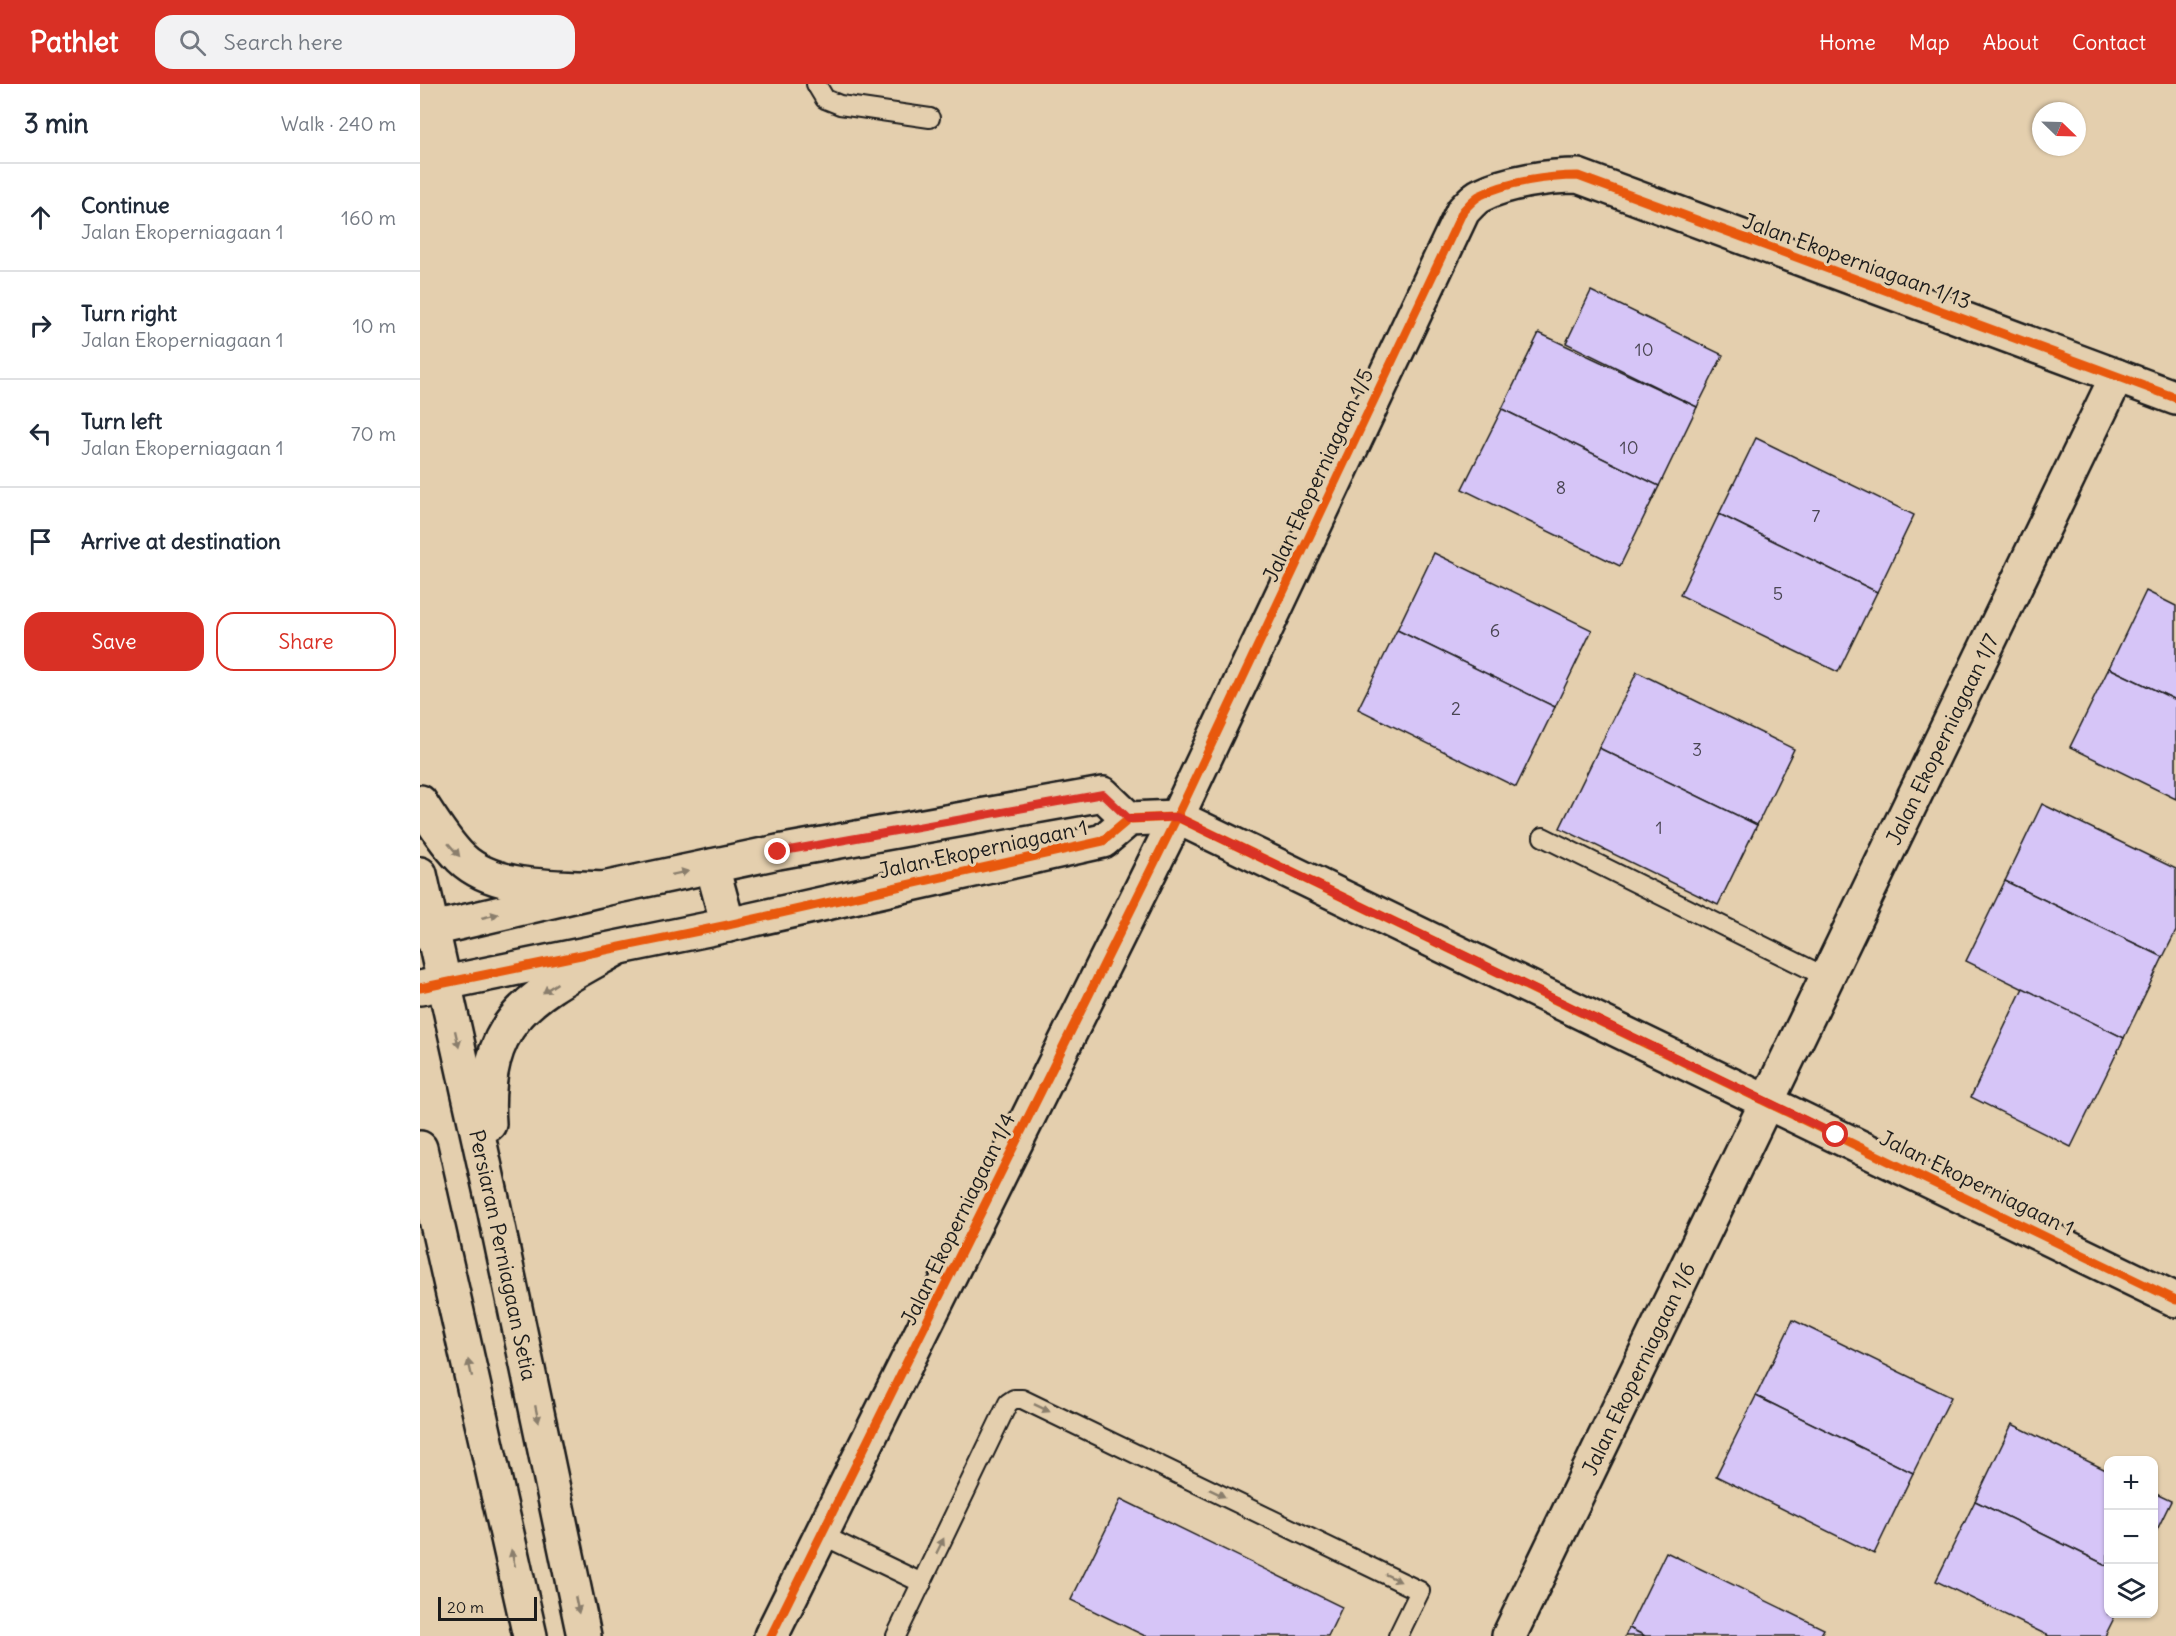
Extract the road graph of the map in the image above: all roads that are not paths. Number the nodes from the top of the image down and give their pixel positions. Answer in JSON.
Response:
{"nodes":[{"id":1,"x":816,"y":84,"type":"edge"},
{"id":2,"x":930,"y":118,"type":"dead end"},
{"id":3,"x":1523,"y":182,"type":"joint"},
{"id":4,"x":2117,"y":376,"type":"junction"},
{"id":5,"x":2176,"y":398,"type":"edge"},
{"id":6,"x":420,"y":802,"type":"edge"},
{"id":7,"x":1177,"y":817,"type":"junction"},
{"id":8,"x":1129,"y":819,"type":"junction"},
{"id":9,"x":1543,"y":837,"type":"dead end"},
{"id":10,"x":712,"y":866,"type":"junction"},
{"id":11,"x":420,"y":874,"type":"edge"},
{"id":12,"x":603,"y":889,"type":"junction"},
{"id":13,"x":728,"y":925,"type":"junction"},
{"id":14,"x":427,"y":931,"type":"edge"},
{"id":15,"x":618,"y":948,"type":"junction"},
{"id":16,"x":1828,"y":978,"type":"junction"},
{"id":17,"x":432,"y":985,"type":"edge"},
{"id":18,"x":1768,"y":1102,"type":"junction"},
{"id":19,"x":420,"y":1148,"type":"edge"},
{"id":20,"x":493,"y":1203,"type":"junction"},
{"id":21,"x":2176,"y":1300,"type":"edge"},
{"id":22,"x":822,"y":1536,"type":"junction"},
{"id":23,"x":922,"y":1583,"type":"junction"},
{"id":24,"x":530,"y":1636,"type":"edge"},
{"id":25,"x":584,"y":1636,"type":"edge"},
{"id":26,"x":771,"y":1636,"type":"edge"},
{"id":27,"x":896,"y":1636,"type":"edge"},
{"id":28,"x":1398,"y":1636,"type":"edge"},
{"id":29,"x":1509,"y":1636,"type":"edge"}],
"edges":[{"from":1,"to":2,"type":"lane"},
{"from":3,"to":4,"type":"street","name":"Jalan Ekoperniagaan 1/13"},
{"from":3,"to":7,"type":"street","name":"Jalan Ekoperniagaan 1/5"},
{"from":4,"to":5,"type":"street","name":"Jalan Ekoperniagaan 1/13"},
{"from":4,"to":16,"type":"street","name":"Jalan Ekoperniagaan 1/7"},
{"from":6,"to":12,"type":"street","one_way":true},
{"from":7,"to":8,"type":"street","name":"Jalan Ekoperniagaan 1"},
{"from":7,"to":18,"type":"street","name":"Jalan Ekoperniagaan 1"},
{"from":7,"to":22,"type":"street","name":"Jalan Ekoperniagaan 1/4"},
{"from":8,"to":10,"type":"street","name":"Jalan Ekoperniagaan 1"},
{"from":8,"to":13,"type":"street","name":"Jalan Ekoperniagaan 1"},
{"from":9,"to":16,"type":"lane"},
{"from":12,"to":10,"type":"street","name":"Jalan Ekoperniagaan 1","one_way":true},
{"from":10,"to":13,"type":"street"},
{"from":11,"to":14,"type":"street","name":"Persiaran Perniagaan Setia"},
{"from":14,"to":12,"type":"street","name":"Jalan Ekoperniagaan 1","one_way":true},
{"from":13,"to":15,"type":"street","name":"Jalan Ekoperniagaan 1"},
{"from":14,"to":17,"type":"street","name":"Persiaran Perniagaan Setia"},
{"from":15,"to":17,"type":"street","name":"Jalan Ekoperniagaan 1"},
{"from":15,"to":20,"type":"street","one_way":true},
{"from":16,"to":18,"type":"street","name":"Jalan Ekoperniagaan 1/7"},
{"from":17,"to":20,"type":"street","name":"Persiaran Perniagaan Setia","one_way":true},
{"from":18,"to":21,"type":"street","name":"Jalan Ekoperniagaan 1"},
{"from":18,"to":29,"type":"street","name":"Jalan Ekoperniagaan 1/6"},
{"from":24,"to":19,"type":"street","one_way":true},
{"from":20,"to":25,"type":"street","name":"Persiaran Perniagaan Setia","one_way":true},
{"from":22,"to":23,"type":"lane"},
{"from":22,"to":26,"type":"street","name":"Jalan Ekoperniagaan 1/4"},
{"from":23,"to":27,"type":"lane"},
{"from":23,"to":28,"type":"lane","one_way":true}]}
